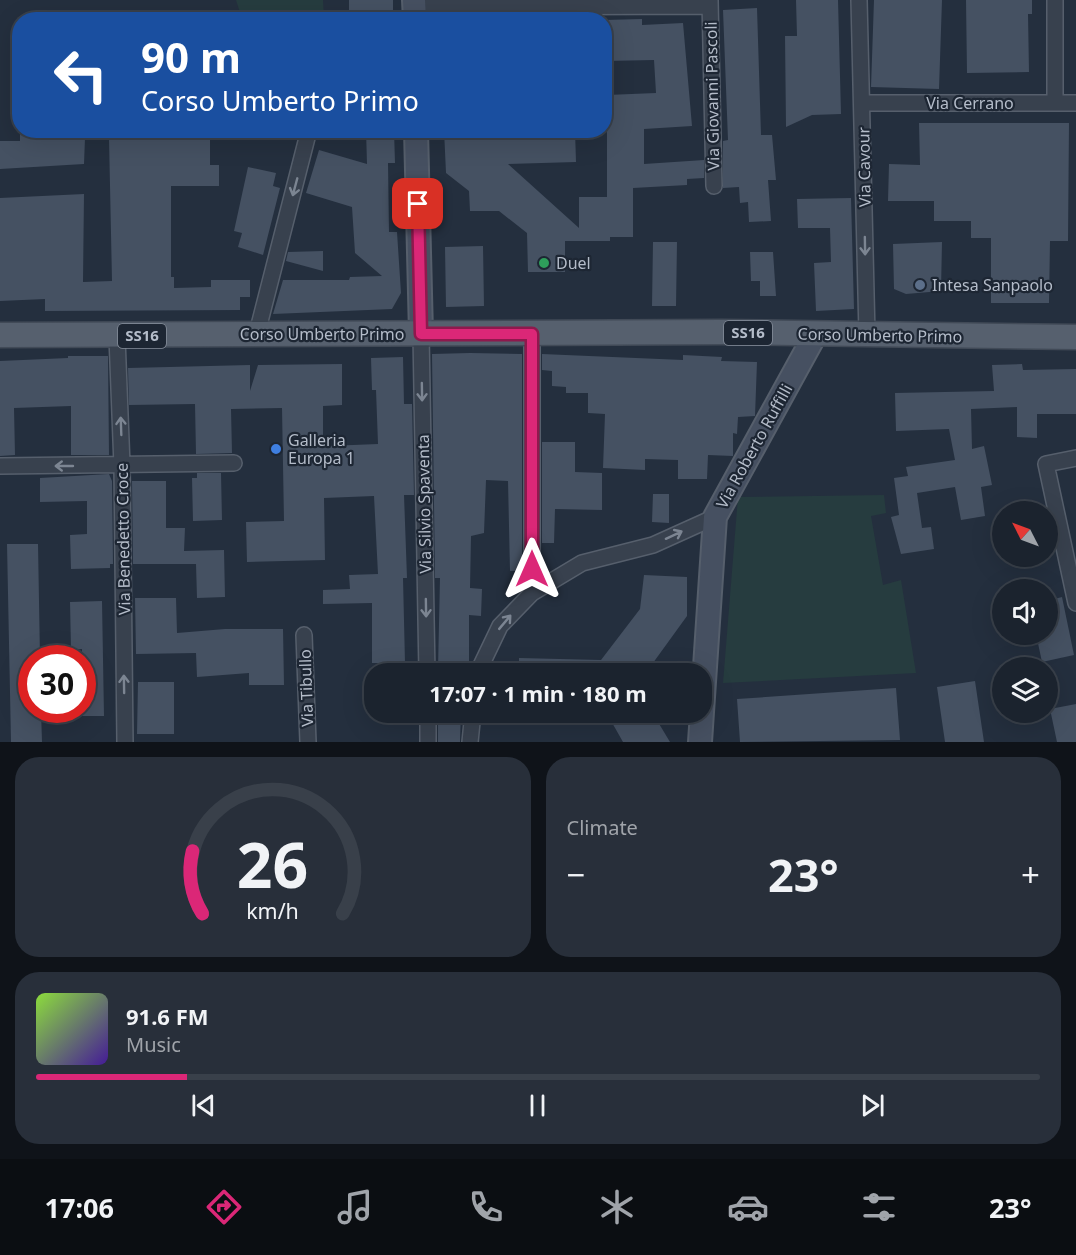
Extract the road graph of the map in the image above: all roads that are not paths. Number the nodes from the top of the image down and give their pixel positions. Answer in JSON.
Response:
{"nodes":[{"id":1,"x":859,"y":0,"type":"edge"},
{"id":2,"x":1055,"y":0,"type":"edge"},
{"id":3,"x":710,"y":3,"type":"edge"},
{"id":4,"x":415,"y":9,"type":"edge"},
{"id":5,"x":864,"y":103,"type":"junction"},
{"id":6,"x":1055,"y":103,"type":"junction"},
{"id":7,"x":1076,"y":103,"type":"edge"},
{"id":8,"x":307,"y":138,"type":"edge"},
{"id":9,"x":416,"y":138,"type":"edge"},
{"id":10,"x":714,"y":186,"type":"dead end"},
{"id":11,"x":256,"y":333,"type":"junction"},
{"id":12,"x":421,"y":334,"type":"junction"},
{"id":13,"x":532,"y":334,"type":"junction"},
{"id":14,"x":815,"y":334,"type":"junction"},
{"id":15,"x":867,"y":334,"type":"junction"},
{"id":16,"x":0,"y":335,"type":"edge"},
{"id":17,"x":117,"y":337,"type":"junction"},
{"id":18,"x":1076,"y":337,"type":"edge"},
{"id":19,"x":1076,"y":458,"type":"edge"},
{"id":20,"x":234,"y":463,"type":"dead end"},
{"id":21,"x":0,"y":466,"type":"edge"},
{"id":22,"x":122,"y":466,"type":"junction"},
{"id":23,"x":715,"y":517,"type":"junction"},
{"id":24,"x":532,"y":593,"type":"junction"},
{"id":25,"x":1076,"y":603,"type":"edge"},
{"id":26,"x":304,"y":635,"type":"dead end"},
{"id":27,"x":427,"y":663,"type":"edge"},
{"id":28,"x":482,"y":663,"type":"edge"},
{"id":29,"x":428,"y":723,"type":"edge"},
{"id":30,"x":472,"y":723,"type":"edge"},
{"id":31,"x":125,"y":742,"type":"edge"},
{"id":32,"x":308,"y":742,"type":"edge"},
{"id":33,"x":428,"y":742,"type":"edge"},
{"id":34,"x":470,"y":742,"type":"edge"},
{"id":35,"x":700,"y":742,"type":"edge"}],
"edges":[{"from":1,"to":5,"type":"street","name":"Via Cavour"},
{"from":2,"to":6,"type":"street"},
{"from":3,"to":4,"type":"street","name":"Via Giovanni Pascoli"},
{"from":3,"to":10,"type":"street","name":"Via Giovanni Pascoli"},
{"from":5,"to":6,"type":"street","name":"Via Cerrano"},
{"from":5,"to":15,"type":"street","name":"Via Cavour","one_way":true},
{"from":6,"to":7,"type":"street","name":"Via Cerrano"},
{"from":8,"to":11,"type":"street","one_way":true},
{"from":9,"to":12,"type":"street"},
{"from":11,"to":12,"type":"main road","name":"Corso Umberto Primo","number":"SS16"},
{"from":11,"to":17,"type":"main road","name":"Corso Umberto Primo","number":"SS16"},
{"from":12,"to":13,"type":"main road","name":"Corso Umberto Primo","number":"SS16"},
{"from":12,"to":27,"type":"street","name":"Via Silvio Spaventa","one_way":true},
{"from":13,"to":14,"type":"main road","name":"Corso Umberto Primo","number":"SS16"},
{"from":13,"to":24,"type":"street"},
{"from":14,"to":15,"type":"main road","name":"Corso Umberto Primo","number":"SS16"},
{"from":14,"to":23,"type":"street","name":"Via Roberto Ruffilli"},
{"from":15,"to":18,"type":"main road","name":"Corso Umberto Primo","number":"SS16"},
{"from":16,"to":17,"type":"main road","name":"Corso Umberto Primo","number":"SS16"},
{"from":22,"to":17,"type":"street","name":"Via Benedetto Croce","one_way":true},
{"from":19,"to":25,"type":"street"},
{"from":20,"to":22,"type":"street"},
{"from":22,"to":21,"type":"street","one_way":true},
{"from":31,"to":22,"type":"street","name":"Via Benedetto Croce","one_way":true},
{"from":24,"to":23,"type":"street","one_way":true},
{"from":23,"to":35,"type":"street","name":"Via Roberto Ruffilli"},
{"from":28,"to":24,"type":"street","one_way":true},
{"from":26,"to":32,"type":"street","name":"Via Tibullo"},
{"from":29,"to":33,"type":"street"},
{"from":30,"to":34,"type":"street"}]}
